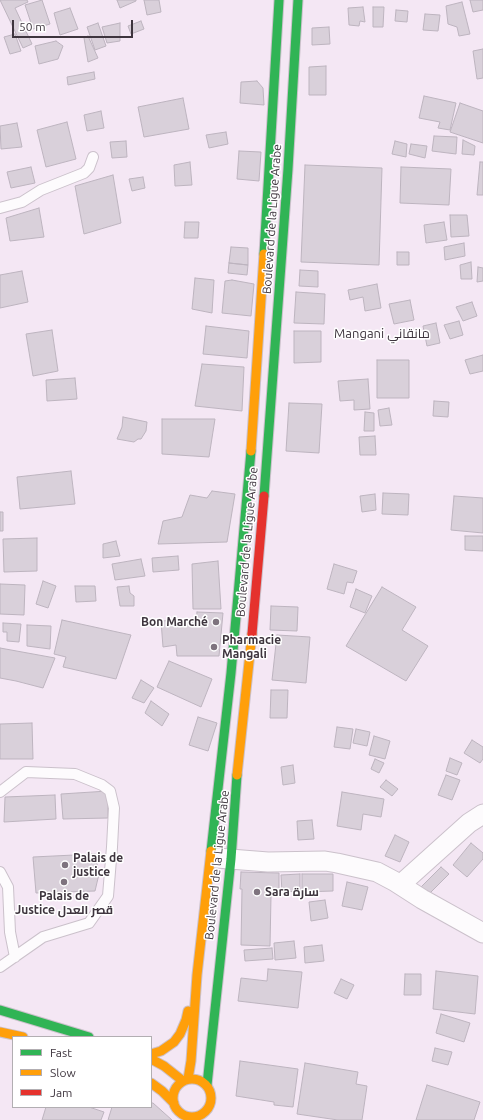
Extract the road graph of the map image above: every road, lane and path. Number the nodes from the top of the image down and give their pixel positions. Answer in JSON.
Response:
{"nodes":[{"id":1,"x":279,"y":0,"type":"edge"},
{"id":2,"x":298,"y":0,"type":"edge"},
{"id":3,"x":93,"y":157,"type":"dead end"},
{"id":4,"x":268,"y":192,"type":"junction"},
{"id":5,"x":286,"y":194,"type":"junction"},
{"id":6,"x":0,"y":208,"type":"edge"},
{"id":7,"x":259,"y":324,"type":"junction"},
{"id":8,"x":276,"y":325,"type":"junction"},
{"id":9,"x":249,"y":481,"type":"junction"},
{"id":10,"x":265,"y":482,"type":"junction"},
{"id":11,"x":231,"y":672,"type":"junction"},
{"id":12,"x":248,"y":674,"type":"junction"},
{"id":13,"x":0,"y":792,"type":"edge"},
{"id":14,"x":483,"y":814,"type":"edge"},
{"id":15,"x":212,"y":858,"type":"junction"},
{"id":16,"x":231,"y":859,"type":"junction"},
{"id":17,"x":0,"y":872,"type":"edge"},
{"id":18,"x":400,"y":885,"type":"junction"},
{"id":19,"x":483,"y":933,"type":"edge"},
{"id":20,"x":15,"y":956,"type":"junction"},
{"id":21,"x":0,"y":967,"type":"edge"},
{"id":22,"x":198,"y":975,"type":"junction"},
{"id":23,"x":0,"y":1010,"type":"edge"},
{"id":24,"x":0,"y":1032,"type":"edge"},
{"id":25,"x":18,"y":1036,"type":"edge"},
{"id":26,"x":86,"y":1036,"type":"edge"},
{"id":27,"x":152,"y":1054,"type":"edge"},
{"id":28,"x":152,"y":1060,"type":"edge"},
{"id":29,"x":185,"y":1080,"type":"junction"},
{"id":30,"x":152,"y":1084,"type":"edge"},
{"id":31,"x":207,"y":1086,"type":"junction"},
{"id":32,"x":174,"y":1103,"type":"junction"},
{"id":33,"x":210,"y":1107,"type":"junction"},
{"id":34,"x":187,"y":1118,"type":"edge"},
{"id":35,"x":213,"y":1120,"type":"edge"}],
"edges":[{"from":1,"to":4,"type":"main road","name":"Boulevard de la Ligue Arabe"},
{"from":2,"to":5,"type":"main road","name":"Boulevard de la Ligue Arabe"},
{"from":3,"to":6,"type":"lane"},
{"from":4,"to":5,"type":"main road"},
{"from":4,"to":7,"type":"main road","name":"Boulevard de la Ligue Arabe"},
{"from":5,"to":8,"type":"main road","name":"Boulevard de la Ligue Arabe"},
{"from":7,"to":8,"type":"main road"},
{"from":7,"to":9,"type":"main road","name":"Boulevard de la Ligue Arabe"},
{"from":8,"to":10,"type":"main road","name":"Boulevard de la Ligue Arabe"},
{"from":9,"to":10,"type":"main road"},
{"from":9,"to":11,"type":"main road","name":"Boulevard de la Ligue Arabe"},
{"from":10,"to":12,"type":"main road","name":"Boulevard de la Ligue Arabe"},
{"from":11,"to":12,"type":"main road"},
{"from":11,"to":15,"type":"main road","name":"Boulevard de la Ligue Arabe"},
{"from":12,"to":16,"type":"main road","name":"Boulevard de la Ligue Arabe"},
{"from":13,"to":20,"type":"lane"},
{"from":14,"to":18,"type":"street"},
{"from":15,"to":16,"type":"street"},
{"from":15,"to":22,"type":"main road","name":"Boulevard de la Ligue Arabe"},
{"from":16,"to":18,"type":"street"},
{"from":16,"to":31,"type":"main road","name":"Boulevard de la Ligue Arabe"},
{"from":17,"to":20,"type":"lane"},
{"from":18,"to":19,"type":"street"},
{"from":20,"to":21,"type":"lane"},
{"from":22,"to":27,"type":"main road"},
{"from":22,"to":29,"type":"main road","name":"Boulevard de la Ligue Arabe"},
{"from":23,"to":26,"type":"main road"},
{"from":24,"to":25,"type":"main road"},
{"from":28,"to":29,"type":"main road"},
{"from":29,"to":31,"type":"main road"},
{"from":29,"to":32,"type":"main road"},
{"from":30,"to":32,"type":"main road"},
{"from":31,"to":33,"type":"main road"},
{"from":32,"to":34,"type":"main road"},
{"from":33,"to":34,"type":"main road"},
{"from":33,"to":35,"type":"main road"}]}
